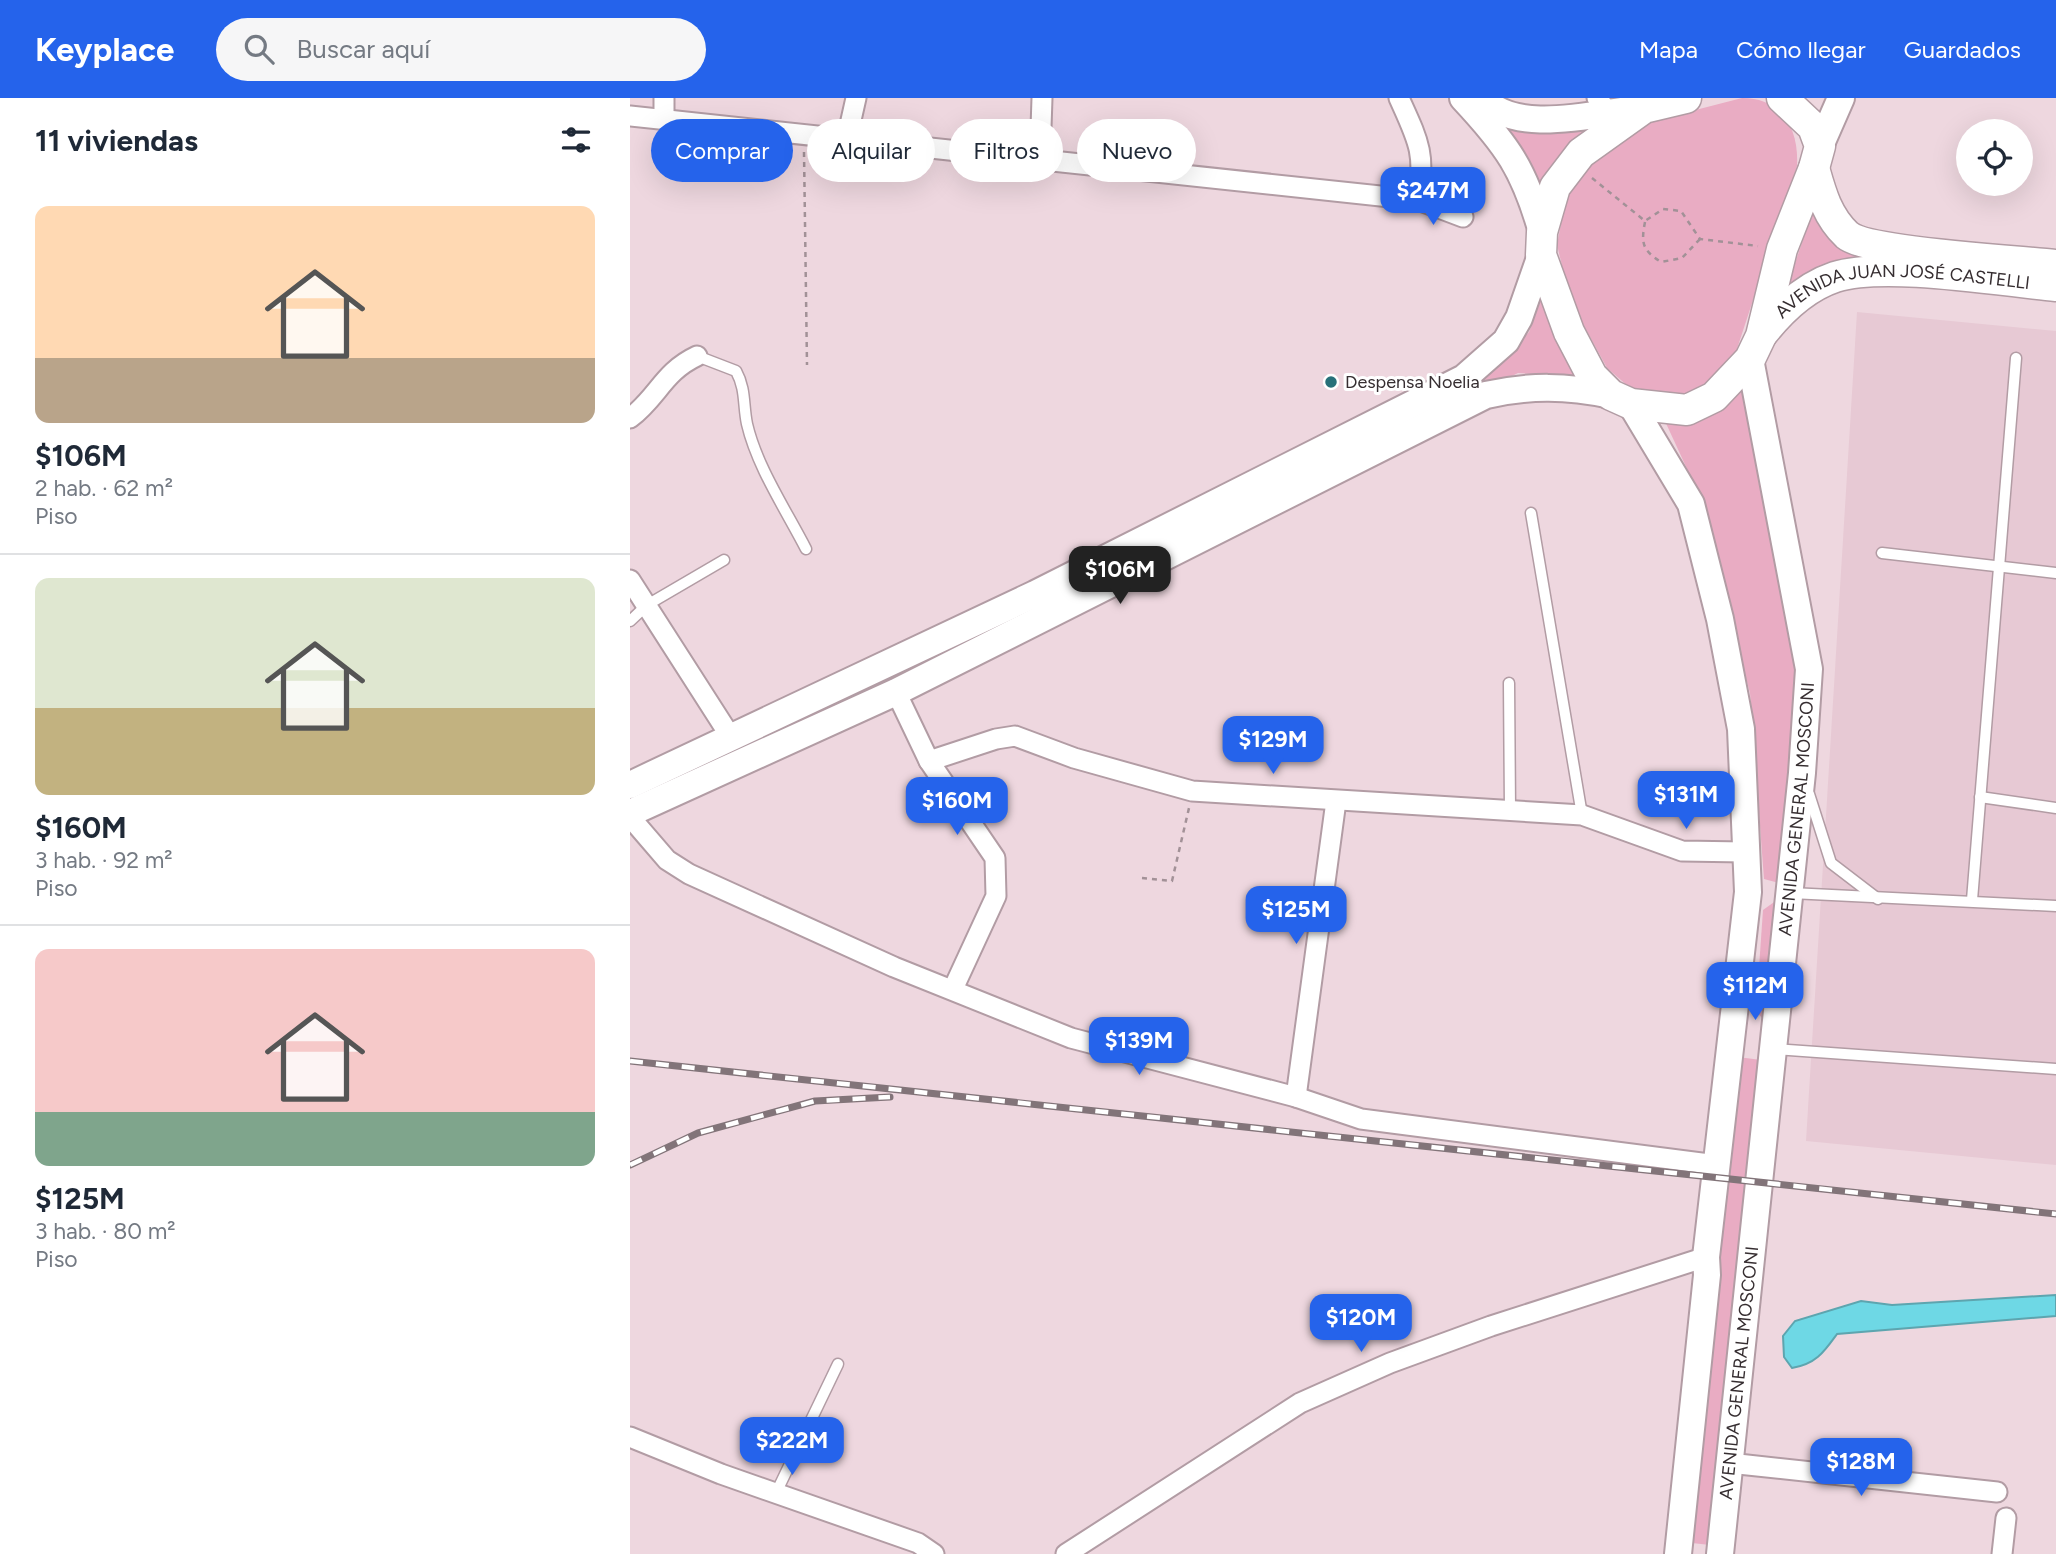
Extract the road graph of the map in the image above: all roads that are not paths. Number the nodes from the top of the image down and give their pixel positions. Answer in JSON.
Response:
{"nodes":[{"id":1,"x":664,"y":98,"type":"edge"},
{"id":2,"x":856,"y":98,"type":"edge"},
{"id":3,"x":1042,"y":98,"type":"edge"},
{"id":4,"x":1399,"y":98,"type":"edge"},
{"id":5,"x":1463,"y":98,"type":"edge"},
{"id":6,"x":1483,"y":98,"type":"edge"},
{"id":7,"x":1686,"y":98,"type":"edge"},
{"id":8,"x":1782,"y":98,"type":"edge"},
{"id":9,"x":1841,"y":98,"type":"edge"},
{"id":10,"x":1602,"y":105,"type":"edge"},
{"id":11,"x":1644,"y":108,"type":"junction"},
{"id":12,"x":630,"y":116,"type":"edge"},
{"id":13,"x":664,"y":119,"type":"joint"},
{"id":14,"x":851,"y":119,"type":"edge"},
{"id":15,"x":1041,"y":119,"type":"edge"},
{"id":16,"x":1817,"y":157,"type":"junction"},
{"id":17,"x":1063,"y":161,"type":"edge"},
{"id":18,"x":1418,"y":200,"type":"junction"},
{"id":19,"x":1463,"y":217,"type":"dead end"},
{"id":20,"x":1542,"y":244,"type":"junction"},
{"id":21,"x":2056,"y":265,"type":"edge"},
{"id":22,"x":2056,"y":286,"type":"edge"},
{"id":23,"x":1756,"y":348,"type":"junction"},
{"id":24,"x":697,"y":356,"type":"joint"},
{"id":25,"x":2016,"y":358,"type":"dead end"},
{"id":26,"x":1621,"y":400,"type":"junction"},
{"id":27,"x":630,"y":418,"type":"edge"},
{"id":28,"x":1531,"y":513,"type":"dead end"},
{"id":29,"x":806,"y":549,"type":"dead end"},
{"id":30,"x":1882,"y":553,"type":"dead end"},
{"id":31,"x":724,"y":560,"type":"dead end"},
{"id":32,"x":1999,"y":567,"type":"junction"},
{"id":33,"x":2056,"y":573,"type":"edge"},
{"id":34,"x":630,"y":580,"type":"edge"},
{"id":35,"x":647,"y":605,"type":"junction"},
{"id":36,"x":630,"y":621,"type":"edge"},
{"id":37,"x":1508,"y":683,"type":"dead end"},
{"id":38,"x":897,"y":692,"type":"junction"},
{"id":39,"x":732,"y":739,"type":"junction"},
{"id":40,"x":929,"y":761,"type":"junction"},
{"id":41,"x":1802,"y":773,"type":"junction"},
{"id":42,"x":630,"y":785,"type":"edge"},
{"id":43,"x":1980,"y":797,"type":"junction"},
{"id":44,"x":1336,"y":801,"type":"junction"},
{"id":45,"x":2056,"y":808,"type":"edge"},
{"id":46,"x":1510,"y":810,"type":"junction"},
{"id":47,"x":630,"y":815,"type":"edge"},
{"id":48,"x":1582,"y":815,"type":"junction"},
{"id":49,"x":1744,"y":852,"type":"junction"},
{"id":50,"x":1748,"y":892,"type":"junction"},
{"id":51,"x":1789,"y":893,"type":"junction"},
{"id":52,"x":1878,"y":899,"type":"junction"},
{"id":53,"x":1972,"y":900,"type":"junction"},
{"id":54,"x":2056,"y":906,"type":"edge"},
{"id":55,"x":953,"y":989,"type":"junction"},
{"id":56,"x":1729,"y":1042,"type":"junction"},
{"id":57,"x":1774,"y":1049,"type":"junction"},
{"id":58,"x":2056,"y":1069,"type":"edge"},
{"id":59,"x":1296,"y":1097,"type":"junction"},
{"id":60,"x":1717,"y":1165,"type":"junction"},
{"id":61,"x":1706,"y":1257,"type":"junction"},
{"id":62,"x":838,"y":1364,"type":"dead end"},
{"id":63,"x":630,"y":1437,"type":"edge"},
{"id":64,"x":1729,"y":1463,"type":"junction"},
{"id":65,"x":1997,"y":1492,"type":"dead end"},
{"id":66,"x":776,"y":1493,"type":"junction"},
{"id":67,"x":2006,"y":1518,"type":"dead end"},
{"id":68,"x":934,"y":1554,"type":"edge"},
{"id":69,"x":1066,"y":1554,"type":"edge"},
{"id":70,"x":1678,"y":1554,"type":"edge"},
{"id":71,"x":1720,"y":1554,"type":"edge"},
{"id":72,"x":2002,"y":1554,"type":"edge"}],
"edges":[{"from":1,"to":13,"type":"street"},
{"from":2,"to":14,"type":"street"},
{"from":3,"to":15,"type":"street"},
{"from":4,"to":18,"type":"street"},
{"from":5,"to":20,"type":"main road"},
{"from":6,"to":10,"type":"main road"},
{"from":7,"to":11,"type":"main road"},
{"from":8,"to":16,"type":"main road","name":"AVENIDA JUAN JOSÉ CASTELLI"},
{"from":9,"to":16,"type":"main road"},
{"from":10,"to":11,"type":"main road"},
{"from":11,"to":20,"type":"main road"},
{"from":12,"to":13,"type":"street"},
{"from":16,"to":21,"type":"main road","name":"AVENIDA JUAN JOSÉ CASTELLI"},
{"from":16,"to":23,"type":"main road"},
{"from":17,"to":18,"type":"street"},
{"from":18,"to":19,"type":"street"},
{"from":20,"to":26,"type":"main road"},
{"from":20,"to":39,"type":"main road"},
{"from":22,"to":23,"type":"main road","name":"AVENIDA JUAN JOSÉ CASTELLI"},
{"from":23,"to":26,"type":"main road","name":"AVENIDA JUAN JOSÉ CASTELLI"},
{"from":23,"to":41,"type":"main road","name":"AVENIDA GENERAL MOSCONI"},
{"from":24,"to":27,"type":"street"},
{"from":24,"to":29,"type":"lane"},
{"from":25,"to":32,"type":"lane"},
{"from":26,"to":38,"type":"main road"},
{"from":26,"to":49,"type":"main road"},
{"from":28,"to":48,"type":"lane"},
{"from":30,"to":32,"type":"lane"},
{"from":31,"to":35,"type":"lane"},
{"from":32,"to":33,"type":"lane"},
{"from":32,"to":43,"type":"lane"},
{"from":34,"to":35,"type":"street"},
{"from":35,"to":36,"type":"lane"},
{"from":35,"to":39,"type":"street"},
{"from":37,"to":46,"type":"lane"},
{"from":38,"to":40,"type":"street"},
{"from":38,"to":47,"type":"main road"},
{"from":39,"to":42,"type":"main road"},
{"from":40,"to":44,"type":"street"},
{"from":40,"to":55,"type":"street"},
{"from":41,"to":51,"type":"main road","name":"AVENIDA GENERAL MOSCONI"},
{"from":41,"to":52,"type":"lane"},
{"from":43,"to":45,"type":"lane"},
{"from":43,"to":53,"type":"lane"},
{"from":44,"to":46,"type":"street"},
{"from":44,"to":59,"type":"street"},
{"from":46,"to":48,"type":"street"},
{"from":47,"to":55,"type":"street"},
{"from":48,"to":49,"type":"street"},
{"from":49,"to":50,"type":"main road"},
{"from":50,"to":51,"type":"main road"},
{"from":50,"to":56,"type":"main road"},
{"from":51,"to":52,"type":"lane"},
{"from":51,"to":57,"type":"main road","name":"AVENIDA GENERAL MOSCONI"},
{"from":52,"to":53,"type":"lane"},
{"from":53,"to":54,"type":"lane"},
{"from":55,"to":59,"type":"street"},
{"from":56,"to":57,"type":"main road"},
{"from":56,"to":60,"type":"main road"},
{"from":57,"to":58,"type":"lane"},
{"from":57,"to":64,"type":"main road","name":"AVENIDA GENERAL MOSCONI"},
{"from":59,"to":60,"type":"street"},
{"from":60,"to":61,"type":"main road"},
{"from":61,"to":69,"type":"street"},
{"from":61,"to":70,"type":"main road"},
{"from":62,"to":66,"type":"lane"},
{"from":63,"to":66,"type":"street"},
{"from":64,"to":65,"type":"street"},
{"from":64,"to":71,"type":"main road","name":"AVENIDA GENERAL MOSCONI"},
{"from":66,"to":68,"type":"street"},
{"from":67,"to":72,"type":"street"}]}
